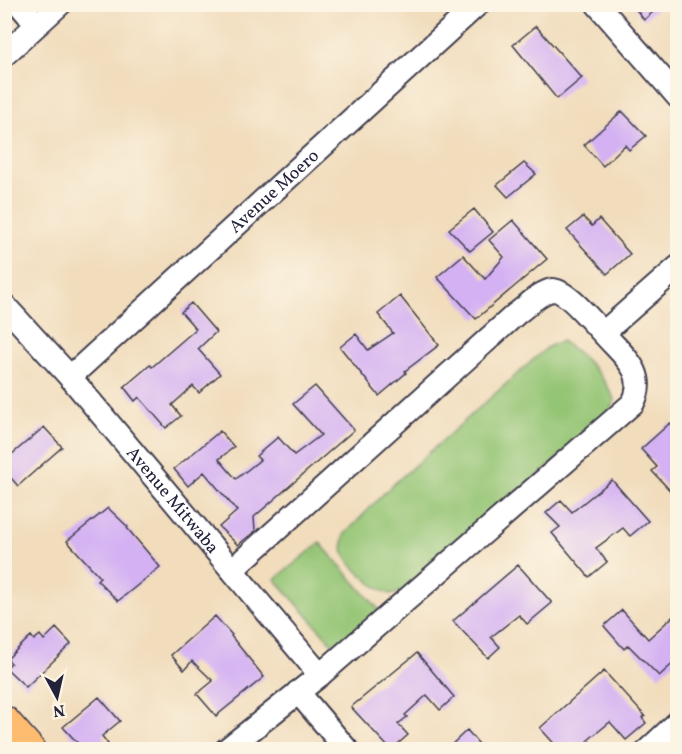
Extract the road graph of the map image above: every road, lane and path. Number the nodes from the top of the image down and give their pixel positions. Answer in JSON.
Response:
{"nodes":[{"id":1,"x":19,"y":4,"type":"edge"},
{"id":2,"x":60,"y":4,"type":"edge"},
{"id":3,"x":478,"y":4,"type":"edge"},
{"id":4,"x":597,"y":4,"type":"edge"},
{"id":5,"x":36,"y":24,"type":"junction"},
{"id":6,"x":4,"y":55,"type":"edge"},
{"id":7,"x":678,"y":97,"type":"edge"},
{"id":8,"x":678,"y":267,"type":"edge"},
{"id":9,"x":4,"y":305,"type":"edge"},
{"id":10,"x":603,"y":333,"type":"junction"},
{"id":11,"x":70,"y":377,"type":"junction"},
{"id":12,"x":232,"y":570,"type":"junction"},
{"id":13,"x":320,"y":675,"type":"junction"},
{"id":14,"x":298,"y":692,"type":"junction"},
{"id":15,"x":678,"y":722,"type":"edge"},
{"id":16,"x":4,"y":723,"type":"edge"},
{"id":17,"x":28,"y":750,"type":"edge"},
{"id":18,"x":226,"y":750,"type":"edge"},
{"id":19,"x":347,"y":750,"type":"edge"},
{"id":20,"x":648,"y":750,"type":"edge"}],
"edges":[{"from":1,"to":5,"type":"street"},
{"from":2,"to":5,"type":"street"},
{"from":3,"to":11,"type":"street","name":"Avenue Moero"},
{"from":4,"to":7,"type":"street"},
{"from":5,"to":6,"type":"street"},
{"from":8,"to":10,"type":"street"},
{"from":9,"to":11,"type":"street","name":"Avenue Mitwaba"},
{"from":10,"to":12,"type":"street"},
{"from":10,"to":13,"type":"street"},
{"from":11,"to":12,"type":"street","name":"Avenue Mitwaba"},
{"from":12,"to":13,"type":"street","name":"Avenue Mitwaba"},
{"from":13,"to":14,"type":"street"},
{"from":14,"to":18,"type":"street"},
{"from":14,"to":19,"type":"street"},
{"from":15,"to":20,"type":"street"},
{"from":16,"to":17,"type":"highway"}]}
